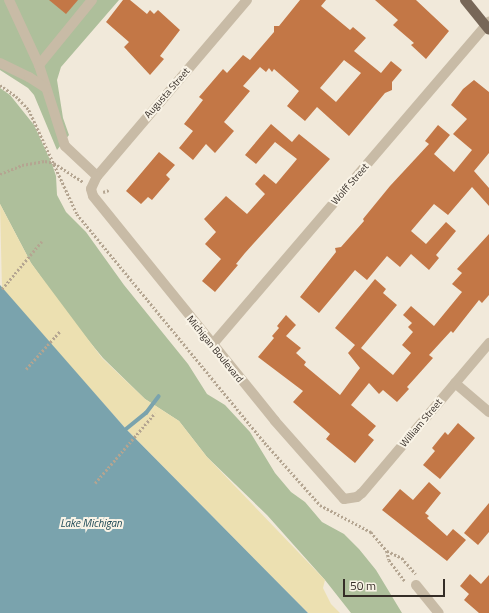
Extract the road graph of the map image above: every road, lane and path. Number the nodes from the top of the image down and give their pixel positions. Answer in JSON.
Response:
{"nodes":[{"id":1,"x":9,"y":0,"type":"edge"},
{"id":2,"x":92,"y":0,"type":"edge"},
{"id":3,"x":247,"y":0,"type":"edge"},
{"id":4,"x":465,"y":0,"type":"edge"},
{"id":5,"x":488,"y":26,"type":"edge"},
{"id":6,"x":0,"y":63,"type":"edge"},
{"id":7,"x":39,"y":65,"type":"junction"},
{"id":8,"x":0,"y":85,"type":"edge"},
{"id":9,"x":46,"y":88,"type":"junction"},
{"id":10,"x":54,"y":163,"type":"junction"},
{"id":11,"x":0,"y":174,"type":"edge"},
{"id":12,"x":97,"y":176,"type":"junction"},
{"id":13,"x":91,"y":189,"type":"junction"},
{"id":14,"x":42,"y":241,"type":"dead end"},
{"id":15,"x":2,"y":289,"type":"dead end"},
{"id":16,"x":61,"y":330,"type":"dead end"},
{"id":17,"x":489,"y":343,"type":"edge"},
{"id":18,"x":212,"y":345,"type":"junction"},
{"id":19,"x":26,"y":369,"type":"dead end"},
{"id":20,"x":455,"y":383,"type":"junction"},
{"id":21,"x":489,"y":412,"type":"edge"},
{"id":22,"x":155,"y":413,"type":"dead end"},
{"id":23,"x":95,"y":483,"type":"dead end"},
{"id":24,"x":350,"y":499,"type":"joint"},
{"id":25,"x":387,"y":551,"type":"junction"},
{"id":26,"x":416,"y":585,"type":"junction"},
{"id":27,"x":439,"y":613,"type":"edge"}],
"edges":[{"from":1,"to":7,"type":"street"},
{"from":2,"to":7,"type":"street"},
{"from":3,"to":12,"type":"street","name":"Augusta Street"},
{"from":4,"to":5,"type":"main road"},
{"from":5,"to":18,"type":"street","name":"Wolff Street"},
{"from":6,"to":9,"type":"street"},
{"from":7,"to":9,"type":"street"},
{"from":8,"to":10,"type":"path"},
{"from":9,"to":12,"type":"street"},
{"from":10,"to":11,"type":"path"},
{"from":10,"to":13,"type":"path"},
{"from":10,"to":25,"type":"path"},
{"from":12,"to":13,"type":"street","name":"Augusta Street"},
{"from":13,"to":18,"type":"street","name":"Michigan Boulevard"},
{"from":14,"to":15,"type":"path"},
{"from":16,"to":19,"type":"path"},
{"from":17,"to":20,"type":"street","name":"William Street"},
{"from":18,"to":24,"type":"street","name":"Michigan Boulevard"},
{"from":20,"to":21,"type":"street"},
{"from":20,"to":24,"type":"street","name":"William Street"},
{"from":22,"to":23,"type":"path"},
{"from":25,"to":26,"type":"path"},
{"from":25,"to":26,"type":"path"},
{"from":26,"to":27,"type":"street"}]}
